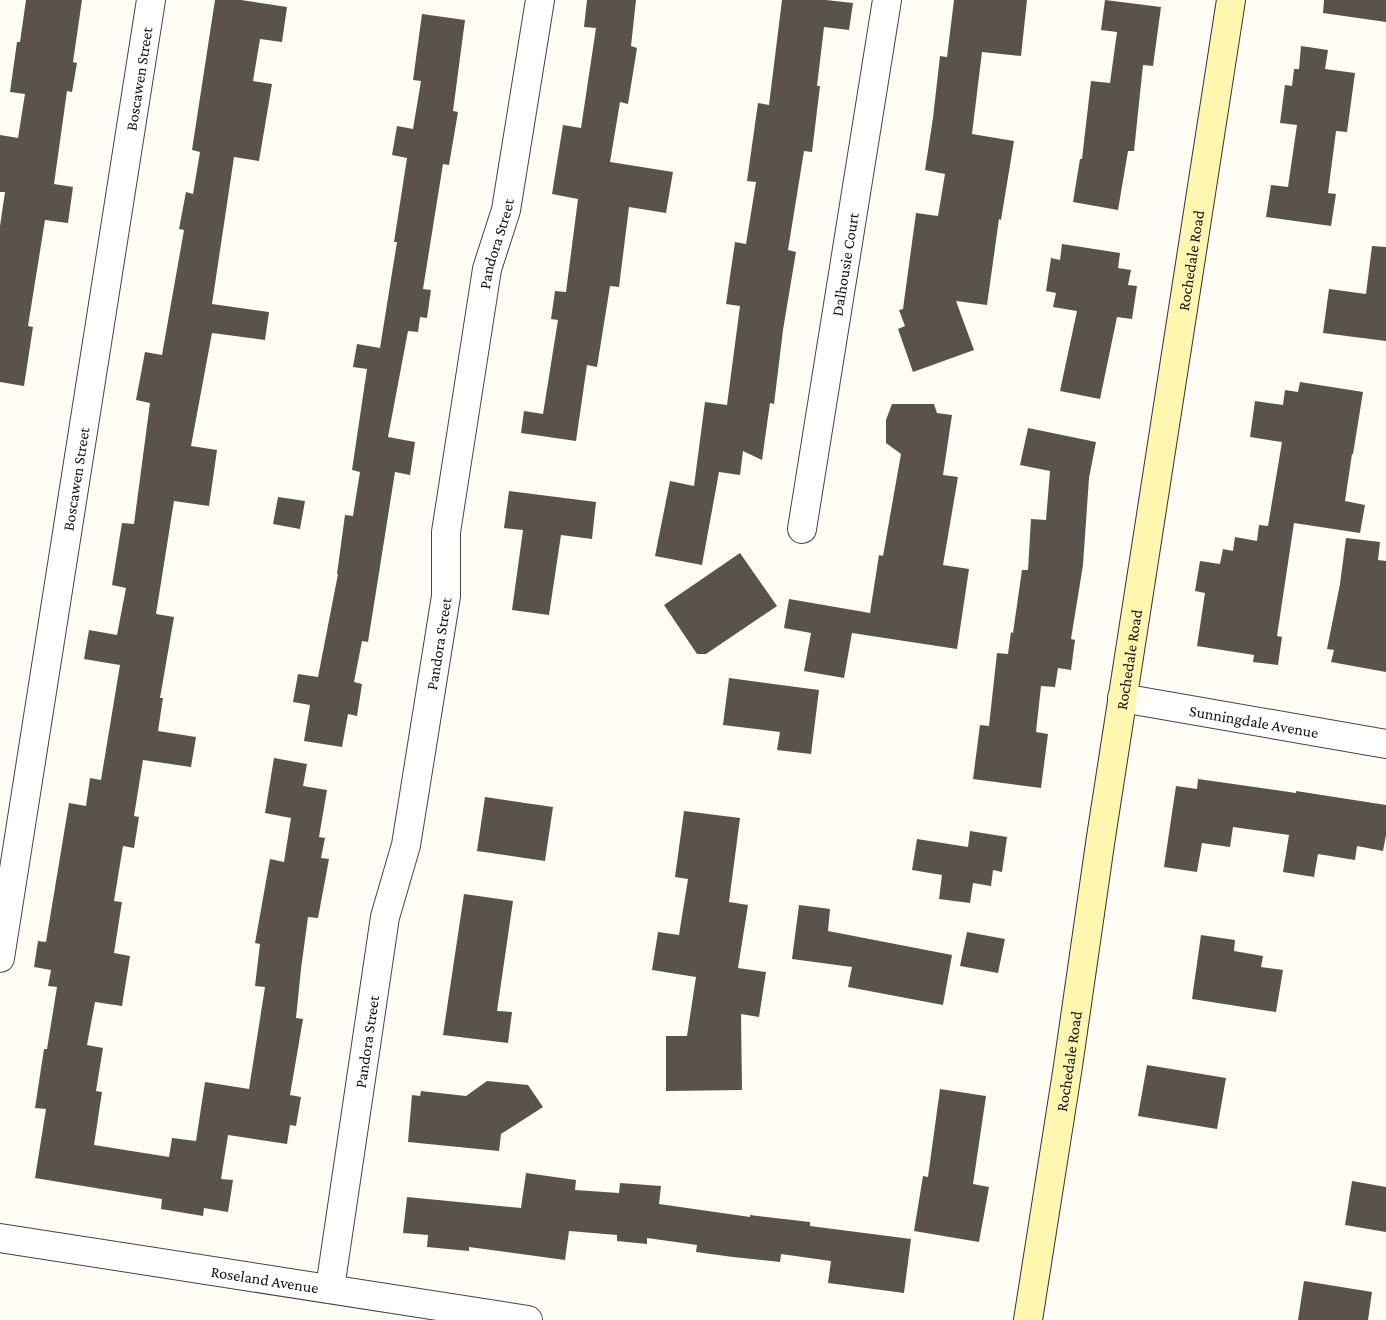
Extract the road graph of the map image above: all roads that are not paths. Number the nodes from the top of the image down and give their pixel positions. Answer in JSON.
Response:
{"nodes":[{"id":1,"x":151,"y":0,"type":"edge"},
{"id":2,"x":540,"y":0,"type":"edge"},
{"id":3,"x":887,"y":0,"type":"edge"},
{"id":4,"x":1231,"y":0,"type":"edge"},
{"id":5,"x":802,"y":529,"type":"dead end"},
{"id":6,"x":1122,"y":698,"type":"junction"},
{"id":7,"x":1386,"y":744,"type":"edge"},
{"id":8,"x":0,"y":958,"type":"edge"},
{"id":9,"x":0,"y":1238,"type":"edge"},
{"id":10,"x":330,"y":1288,"type":"junction"},
{"id":11,"x":528,"y":1320,"type":"edge"},
{"id":12,"x":1028,"y":1320,"type":"edge"}],
"edges":[{"from":1,"to":8,"type":"street","name":"Boscawen Street"},
{"from":2,"to":10,"type":"street","name":"Pandora Street"},
{"from":3,"to":5,"type":"street","name":"Dalhousie Court"},
{"from":4,"to":6,"type":"main road","name":"Rochedale Road"},
{"from":6,"to":7,"type":"street","name":"Sunningdale Avenue"},
{"from":6,"to":12,"type":"main road","name":"Rochedale Road"},
{"from":9,"to":10,"type":"street","name":"Roseland Avenue"},
{"from":10,"to":11,"type":"street","name":"Roseland Avenue"}]}
